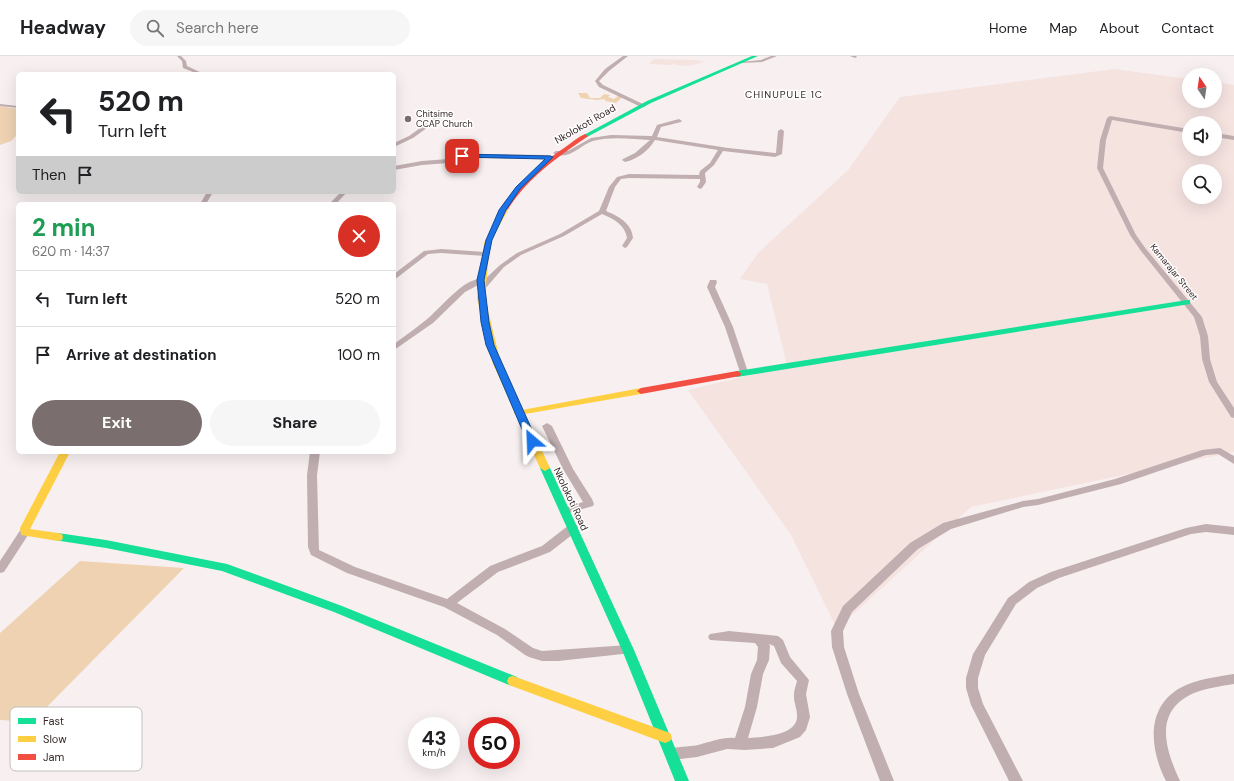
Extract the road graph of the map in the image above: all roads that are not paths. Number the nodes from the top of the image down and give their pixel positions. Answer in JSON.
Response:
{"nodes":[{"id":1,"x":179,"y":56,"type":"edge"},
{"id":2,"x":626,"y":56,"type":"edge"},
{"id":3,"x":756,"y":56,"type":"edge"},
{"id":4,"x":774,"y":56,"type":"edge"},
{"id":5,"x":742,"y":62,"type":"junction"},
{"id":6,"x":197,"y":72,"type":"edge"},
{"id":7,"x":0,"y":104,"type":"edge"},
{"id":8,"x":16,"y":106,"type":"edge"},
{"id":9,"x":643,"y":106,"type":"junction"},
{"id":10,"x":446,"y":112,"type":"dead end"},
{"id":11,"x":679,"y":121,"type":"dead end"},
{"id":12,"x":1182,"y":130,"type":"edge"},
{"id":13,"x":781,"y":131,"type":"dead end"},
{"id":14,"x":1222,"y":136,"type":"edge"},
{"id":15,"x":654,"y":138,"type":"junction"},
{"id":16,"x":1234,"y":138,"type":"edge"},
{"id":17,"x":396,"y":144,"type":"edge"},
{"id":18,"x":722,"y":149,"type":"junction"},
{"id":19,"x":553,"y":155,"type":"junction"},
{"id":20,"x":625,"y":160,"type":"dead end"},
{"id":21,"x":396,"y":168,"type":"edge"},
{"id":22,"x":703,"y":177,"type":"junction"},
{"id":23,"x":700,"y":187,"type":"dead end"},
{"id":24,"x":342,"y":194,"type":"edge"},
{"id":25,"x":334,"y":202,"type":"edge"},
{"id":26,"x":602,"y":212,"type":"junction"},
{"id":27,"x":625,"y":246,"type":"dead end"},
{"id":28,"x":484,"y":254,"type":"junction"},
{"id":29,"x":396,"y":276,"type":"edge"},
{"id":30,"x":713,"y":282,"type":"dead end"},
{"id":31,"x":481,"y":284,"type":"junction"},
{"id":32,"x":1187,"y":302,"type":"junction"},
{"id":33,"x":396,"y":344,"type":"edge"},
{"id":34,"x":744,"y":372,"type":"junction"},
{"id":35,"x":518,"y":413,"type":"junction"},
{"id":36,"x":1234,"y":415,"type":"edge"},
{"id":37,"x":548,"y":426,"type":"dead end"},
{"id":38,"x":63,"y":454,"type":"edge"},
{"id":39,"x":315,"y":454,"type":"edge"},
{"id":40,"x":1234,"y":461,"type":"edge"},
{"id":41,"x":565,"y":511,"type":"junction"},
{"id":42,"x":573,"y":528,"type":"junction"},
{"id":43,"x":1234,"y":531,"type":"edge"},
{"id":44,"x":25,"y":532,"type":"junction"},
{"id":45,"x":0,"y":569,"type":"edge"},
{"id":46,"x":448,"y":604,"type":"junction"},
{"id":47,"x":714,"y":637,"type":"dead end"},
{"id":48,"x":758,"y":639,"type":"junction"},
{"id":49,"x":628,"y":650,"type":"junction"},
{"id":50,"x":1234,"y":679,"type":"edge"},
{"id":51,"x":665,"y":737,"type":"junction"},
{"id":52,"x":740,"y":744,"type":"junction"},
{"id":53,"x":672,"y":754,"type":"junction"},
{"id":54,"x":682,"y":781,"type":"edge"},
{"id":55,"x":887,"y":781,"type":"edge"},
{"id":56,"x":1016,"y":781,"type":"edge"},
{"id":57,"x":1173,"y":781,"type":"edge"}],
"edges":[{"from":1,"to":6,"type":"street"},
{"from":2,"to":9,"type":"street"},
{"from":3,"to":5,"type":"main road","name":"Nkolokoti Road"},
{"from":4,"to":5,"type":"street"},
{"from":5,"to":9,"type":"main road","name":"Nkolokoti Road"},
{"from":7,"to":8,"type":"street"},
{"from":9,"to":19,"type":"main road","name":"Nkolokoti Road"},
{"from":10,"to":17,"type":"street"},
{"from":11,"to":15,"type":"street"},
{"from":12,"to":32,"type":"street","name":"Kamarajar Street"},
{"from":13,"to":18,"type":"street"},
{"from":14,"to":16,"type":"street"},
{"from":15,"to":18,"type":"street"},
{"from":15,"to":19,"type":"street"},
{"from":15,"to":20,"type":"street"},
{"from":18,"to":22,"type":"street"},
{"from":19,"to":21,"type":"street"},
{"from":19,"to":28,"type":"main road","name":"Nkolokoti Road"},
{"from":22,"to":23,"type":"street"},
{"from":22,"to":26,"type":"street"},
{"from":24,"to":25,"type":"street"},
{"from":26,"to":27,"type":"street"},
{"from":26,"to":31,"type":"street"},
{"from":28,"to":29,"type":"street"},
{"from":28,"to":31,"type":"main road","name":"Nkolokoti Road"},
{"from":30,"to":34,"type":"street"},
{"from":31,"to":33,"type":"street"},
{"from":31,"to":35,"type":"main road","name":"Nkolokoti Road"},
{"from":32,"to":34,"type":"main road"},
{"from":32,"to":36,"type":"street","name":"Kamarajar Street"},
{"from":34,"to":35,"type":"main road"},
{"from":35,"to":41,"type":"main road","name":"Nkolokoti Road"},
{"from":37,"to":41,"type":"street"},
{"from":38,"to":44,"type":"main road"},
{"from":39,"to":46,"type":"street"},
{"from":40,"to":55,"type":"street"},
{"from":41,"to":42,"type":"main road","name":"Nkolokoti Road"},
{"from":42,"to":46,"type":"street"},
{"from":42,"to":49,"type":"main road","name":"Nkolokoti Road"},
{"from":43,"to":56,"type":"street"},
{"from":44,"to":45,"type":"street"},
{"from":44,"to":51,"type":"main road"},
{"from":46,"to":49,"type":"street"},
{"from":47,"to":48,"type":"street"},
{"from":48,"to":52,"type":"street"},
{"from":48,"to":52,"type":"street"},
{"from":49,"to":51,"type":"main road","name":"Nkolokoti Road"},
{"from":50,"to":57,"type":"street"},
{"from":51,"to":53,"type":"main road","name":"Nkolokoti Road"},
{"from":52,"to":53,"type":"street"},
{"from":53,"to":54,"type":"main road","name":"Nkolokoti Road"}]}
